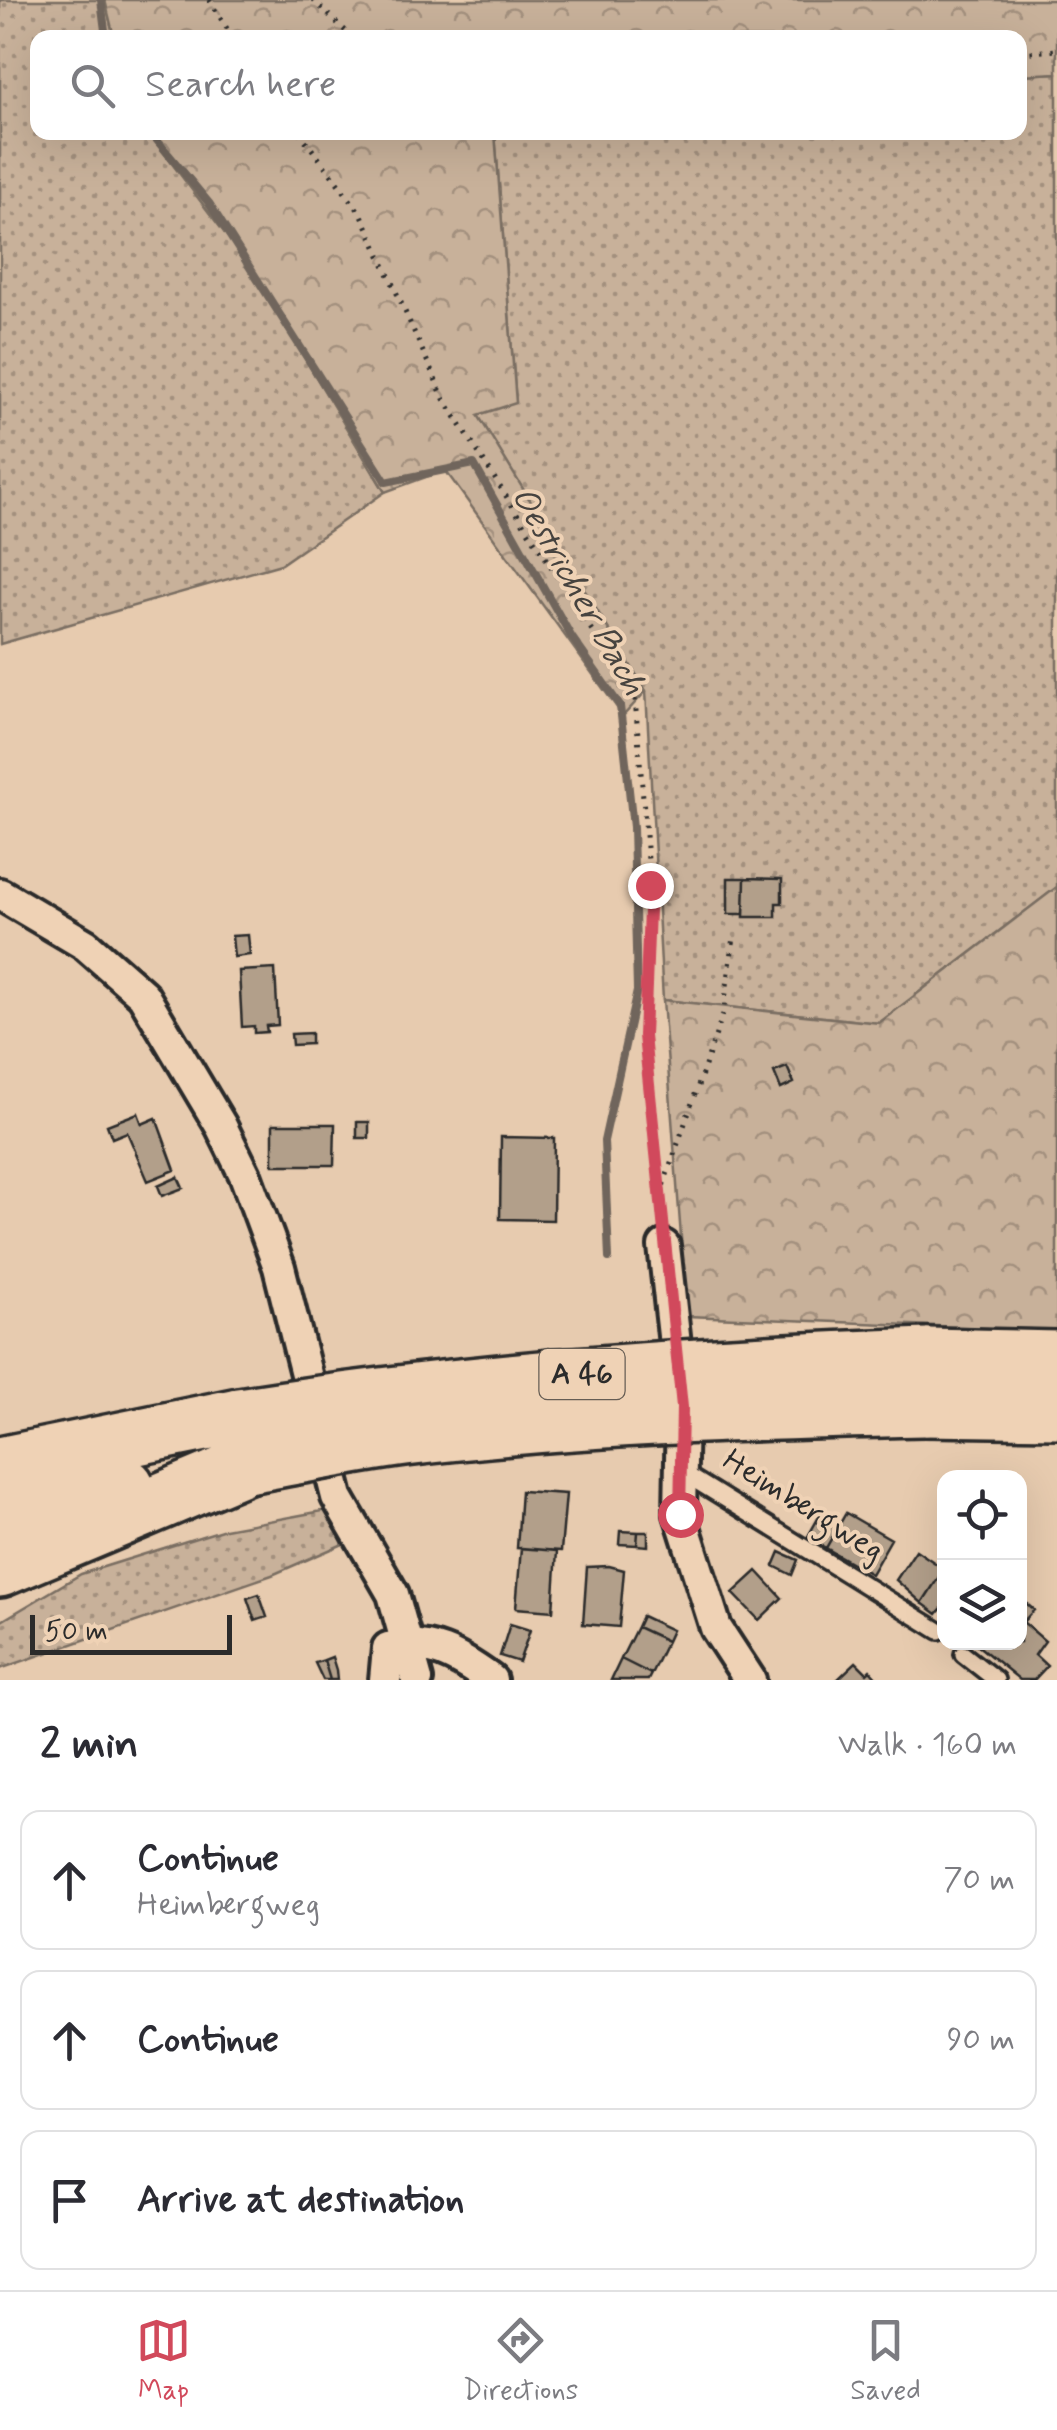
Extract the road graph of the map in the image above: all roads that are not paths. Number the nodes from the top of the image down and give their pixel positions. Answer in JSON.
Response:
{"nodes":[{"id":1,"x":0,"y":894,"type":"edge"},
{"id":2,"x":664,"y":1246,"type":"road end"},
{"id":3,"x":1057,"y":1359,"type":"edge"},
{"id":4,"x":925,"y":1382,"type":"junction"},
{"id":5,"x":1057,"y":1410,"type":"edge"},
{"id":6,"x":243,"y":1440,"type":"junction"},
{"id":7,"x":0,"y":1465,"type":"edge"},
{"id":8,"x":682,"y":1472,"type":"junction"},
{"id":9,"x":0,"y":1514,"type":"edge"},
{"id":10,"x":0,"y":1569,"type":"edge"},
{"id":11,"x":937,"y":1630,"type":"edge"},
{"id":12,"x":407,"y":1644,"type":"junction"},
{"id":13,"x":964,"y":1654,"type":"dead end"},
{"id":14,"x":385,"y":1680,"type":"edge"},
{"id":15,"x":417,"y":1680,"type":"edge"},
{"id":16,"x":491,"y":1680,"type":"edge"},
{"id":17,"x":750,"y":1680,"type":"edge"},
{"id":18,"x":996,"y":1680,"type":"edge"}],
"edges":[{"from":1,"to":12,"type":"street"},
{"from":2,"to":8,"type":"street","name":"Heimbergweg"},
{"from":3,"to":4,"type":"highway","number":"A 46"},
{"from":4,"to":5,"type":"highway","number":"A 46"},
{"from":4,"to":6,"type":"highway","number":"A 46","bridge":true},
{"from":6,"to":7,"type":"highway","number":"A 46"},
{"from":6,"to":9,"type":"highway","number":"A 46"},
{"from":6,"to":10,"type":"highway"},
{"from":8,"to":11,"type":"lane","name":"Heimbergweg"},
{"from":8,"to":17,"type":"street","name":"Heimbergweg"},
{"from":12,"to":14,"type":"street"},
{"from":12,"to":15,"type":"street"},
{"from":12,"to":16,"type":"street"},
{"from":13,"to":18,"type":"lane"}]}
